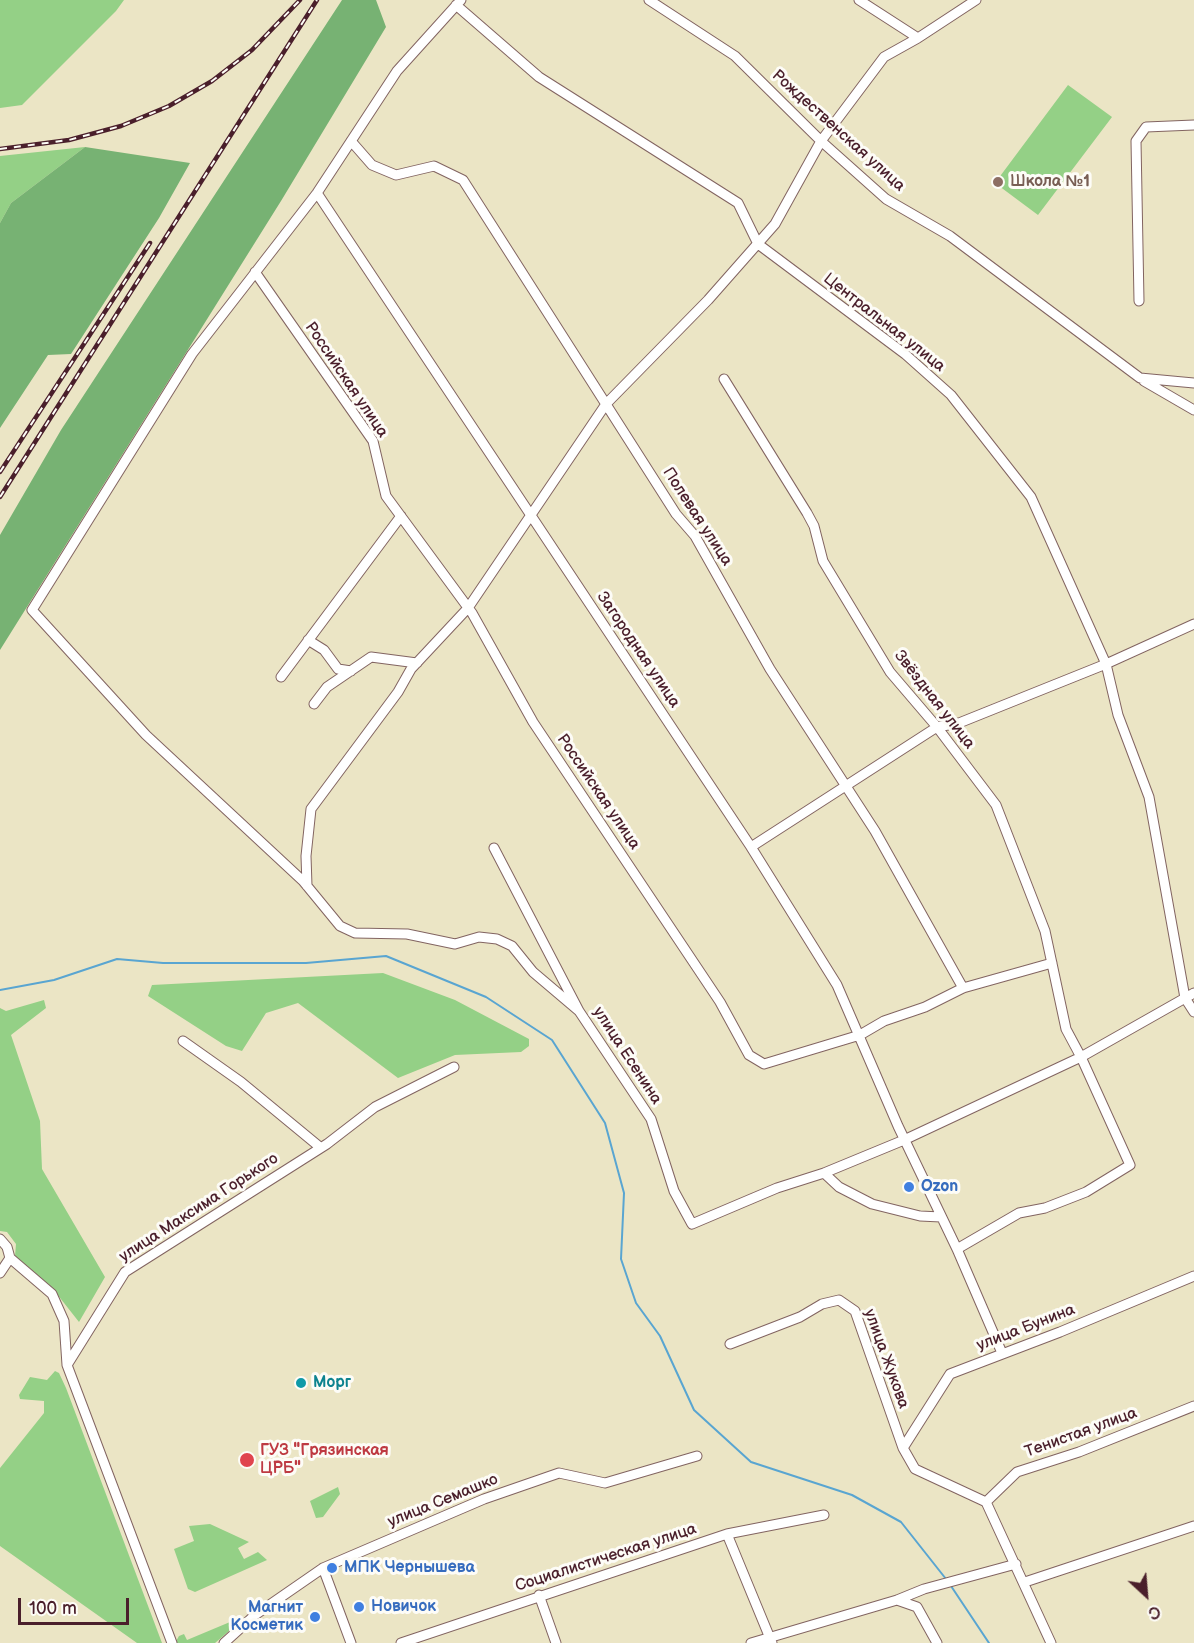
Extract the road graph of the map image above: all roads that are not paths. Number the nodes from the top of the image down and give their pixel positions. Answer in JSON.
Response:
{"nodes":[{"id":1,"x":648,"y":0,"type":"edge"},
{"id":2,"x":859,"y":0,"type":"edge"},
{"id":3,"x":975,"y":0,"type":"edge"},
{"id":4,"x":459,"y":2,"type":"edge"},
{"id":5,"x":918,"y":38,"type":"junction"},
{"id":6,"x":1194,"y":124,"type":"edge"},
{"id":7,"x":351,"y":141,"type":"junction"},
{"id":8,"x":821,"y":141,"type":"junction"},
{"id":9,"x":317,"y":193,"type":"junction"},
{"id":10,"x":758,"y":244,"type":"junction"},
{"id":11,"x":255,"y":272,"type":"junction"},
{"id":12,"x":1138,"y":301,"type":"dead end"},
{"id":13,"x":1140,"y":378,"type":"junction"},
{"id":14,"x":724,"y":379,"type":"dead end"},
{"id":15,"x":1194,"y":383,"type":"edge"},
{"id":16,"x":606,"y":404,"type":"junction"},
{"id":17,"x":1194,"y":410,"type":"edge"},
{"id":18,"x":531,"y":515,"type":"junction"},
{"id":19,"x":401,"y":516,"type":"junction"},
{"id":20,"x":468,"y":608,"type":"junction"},
{"id":21,"x":1194,"y":624,"type":"edge"},
{"id":22,"x":308,"y":640,"type":"junction"},
{"id":23,"x":417,"y":663,"type":"junction"},
{"id":24,"x":1106,"y":664,"type":"junction"},
{"id":25,"x":351,"y":671,"type":"junction"},
{"id":26,"x":281,"y":677,"type":"dead end"},
{"id":27,"x":314,"y":704,"type":"dead end"},
{"id":28,"x":937,"y":727,"type":"junction"},
{"id":29,"x":844,"y":788,"type":"junction"},
{"id":30,"x":751,"y":847,"type":"junction"},
{"id":31,"x":494,"y":848,"type":"dead end"},
{"id":32,"x":307,"y":885,"type":"junction"},
{"id":33,"x":1052,"y":963,"type":"junction"},
{"id":34,"x":963,"y":988,"type":"junction"},
{"id":35,"x":1190,"y":996,"type":"edge"},
{"id":36,"x":579,"y":1011,"type":"junction"},
{"id":37,"x":1194,"y":1012,"type":"edge"},
{"id":38,"x":860,"y":1035,"type":"junction"},
{"id":39,"x":183,"y":1041,"type":"dead end"},
{"id":40,"x":1082,"y":1057,"type":"junction"},
{"id":41,"x":454,"y":1067,"type":"dead end"},
{"id":42,"x":904,"y":1140,"type":"junction"},
{"id":43,"x":321,"y":1148,"type":"junction"},
{"id":44,"x":824,"y":1173,"type":"junction"},
{"id":45,"x":941,"y":1217,"type":"junction"},
{"id":46,"x":0,"y":1239,"type":"edge"},
{"id":47,"x":957,"y":1249,"type":"junction"},
{"id":48,"x":10,"y":1258,"type":"junction"},
{"id":49,"x":0,"y":1273,"type":"edge"},
{"id":50,"x":1194,"y":1275,"type":"edge"},
{"id":51,"x":730,"y":1344,"type":"dead end"},
{"id":52,"x":1002,"y":1353,"type":"junction"},
{"id":53,"x":67,"y":1365,"type":"junction"},
{"id":54,"x":1194,"y":1406,"type":"edge"},
{"id":55,"x":903,"y":1449,"type":"junction"},
{"id":56,"x":697,"y":1456,"type":"dead end"},
{"id":57,"x":986,"y":1502,"type":"junction"},
{"id":58,"x":824,"y":1515,"type":"dead end"},
{"id":59,"x":1194,"y":1526,"type":"edge"},
{"id":60,"x":727,"y":1534,"type":"junction"},
{"id":61,"x":1016,"y":1564,"type":"junction"},
{"id":62,"x":323,"y":1568,"type":"junction"},
{"id":63,"x":1025,"y":1582,"type":"junction"},
{"id":64,"x":539,"y":1595,"type":"junction"},
{"id":65,"x":897,"y":1600,"type":"junction"},
{"id":66,"x":771,"y":1640,"type":"edge"},
{"id":67,"x":172,"y":1643,"type":"edge"},
{"id":68,"x":224,"y":1643,"type":"edge"},
{"id":69,"x":351,"y":1643,"type":"edge"},
{"id":70,"x":400,"y":1643,"type":"edge"},
{"id":71,"x":556,"y":1643,"type":"edge"},
{"id":72,"x":751,"y":1643,"type":"edge"},
{"id":73,"x":937,"y":1643,"type":"edge"},
{"id":74,"x":1051,"y":1643,"type":"edge"}],
"edges":[{"from":1,"to":8,"type":"street","name":"Рождественская улица"},
{"from":2,"to":5,"type":"street"},
{"from":3,"to":5,"type":"street"},
{"from":4,"to":7,"type":"street"},
{"from":4,"to":10,"type":"street","name":"Центральная улица"},
{"from":5,"to":8,"type":"street"},
{"from":6,"to":12,"type":"street"},
{"from":7,"to":9,"type":"street"},
{"from":7,"to":16,"type":"street","name":"Полевая улица"},
{"from":8,"to":10,"type":"street"},
{"from":8,"to":13,"type":"street","name":"Рождественская улица"},
{"from":9,"to":11,"type":"street"},
{"from":9,"to":18,"type":"street","name":"Загородная улица"},
{"from":10,"to":16,"type":"street"},
{"from":10,"to":24,"type":"street","name":"Центральная улица"},
{"from":11,"to":19,"type":"street","name":"Российская улица"},
{"from":11,"to":32,"type":"street"},
{"from":13,"to":15,"type":"street"},
{"from":13,"to":17,"type":"street","name":"Рождественская улица"},
{"from":14,"to":28,"type":"street","name":"Звёздная улица"},
{"from":16,"to":18,"type":"street"},
{"from":16,"to":29,"type":"street","name":"Полевая улица"},
{"from":18,"to":20,"type":"street"},
{"from":18,"to":30,"type":"street","name":"Загородная улица"},
{"from":19,"to":20,"type":"street","name":"Российская улица"},
{"from":19,"to":22,"type":"street"},
{"from":20,"to":23,"type":"street"},
{"from":20,"to":38,"type":"street","name":"Российская улица"},
{"from":21,"to":24,"type":"street"},
{"from":22,"to":25,"type":"street"},
{"from":22,"to":26,"type":"street"},
{"from":23,"to":25,"type":"street"},
{"from":23,"to":32,"type":"street"},
{"from":24,"to":28,"type":"street"},
{"from":24,"to":35,"type":"street","name":"Центральная улица"},
{"from":25,"to":27,"type":"street"},
{"from":28,"to":29,"type":"street"},
{"from":28,"to":33,"type":"street","name":"Звёздная улица"},
{"from":29,"to":30,"type":"street"},
{"from":29,"to":34,"type":"street","name":"Полевая улица"},
{"from":30,"to":38,"type":"street","name":"Загородная улица"},
{"from":31,"to":36,"type":"street","name":"улица Есенина"},
{"from":32,"to":36,"type":"street"},
{"from":33,"to":34,"type":"street","name":"Российская улица"},
{"from":33,"to":40,"type":"street","name":"Звёздная улица"},
{"from":34,"to":38,"type":"street","name":"Российская улица"},
{"from":35,"to":37,"type":"street"},
{"from":35,"to":40,"type":"street","name":"улица Есенина"},
{"from":36,"to":44,"type":"street","name":"улица Есенина"},
{"from":38,"to":42,"type":"street","name":"Загородная улица"},
{"from":39,"to":43,"type":"street"},
{"from":40,"to":42,"type":"street","name":"улица Есенина"},
{"from":40,"to":47,"type":"street"},
{"from":41,"to":43,"type":"street","name":"улица Максима Горького"},
{"from":42,"to":44,"type":"street","name":"улица Есенина"},
{"from":42,"to":45,"type":"street"},
{"from":43,"to":53,"type":"street","name":"улица Максима Горького"},
{"from":44,"to":45,"type":"street"},
{"from":45,"to":47,"type":"street"},
{"from":46,"to":48,"type":"street"},
{"from":47,"to":52,"type":"street"},
{"from":48,"to":49,"type":"street"},
{"from":48,"to":53,"type":"street"},
{"from":50,"to":52,"type":"street","name":"улица Бунина"},
{"from":51,"to":55,"type":"street","name":"улица Жукова"},
{"from":52,"to":55,"type":"street","name":"улица Бунина"},
{"from":53,"to":67,"type":"street"},
{"from":54,"to":57,"type":"street","name":"Тенистая улица"},
{"from":55,"to":57,"type":"street","name":"улица Жукова"},
{"from":56,"to":62,"type":"street","name":"улица Семашко"},
{"from":57,"to":61,"type":"street"},
{"from":58,"to":60,"type":"street","name":"Социалистическая улица"},
{"from":59,"to":63,"type":"street"},
{"from":60,"to":64,"type":"street","name":"Социалистическая улица"},
{"from":60,"to":66,"type":"street"},
{"from":61,"to":63,"type":"street"},
{"from":61,"to":65,"type":"street"},
{"from":62,"to":68,"type":"street","name":"улица Семашко"},
{"from":62,"to":69,"type":"street"},
{"from":63,"to":74,"type":"street"},
{"from":64,"to":70,"type":"street","name":"Социалистическая улица"},
{"from":64,"to":71,"type":"street"},
{"from":65,"to":66,"type":"street"},
{"from":65,"to":73,"type":"street"},
{"from":66,"to":72,"type":"street"}]}
